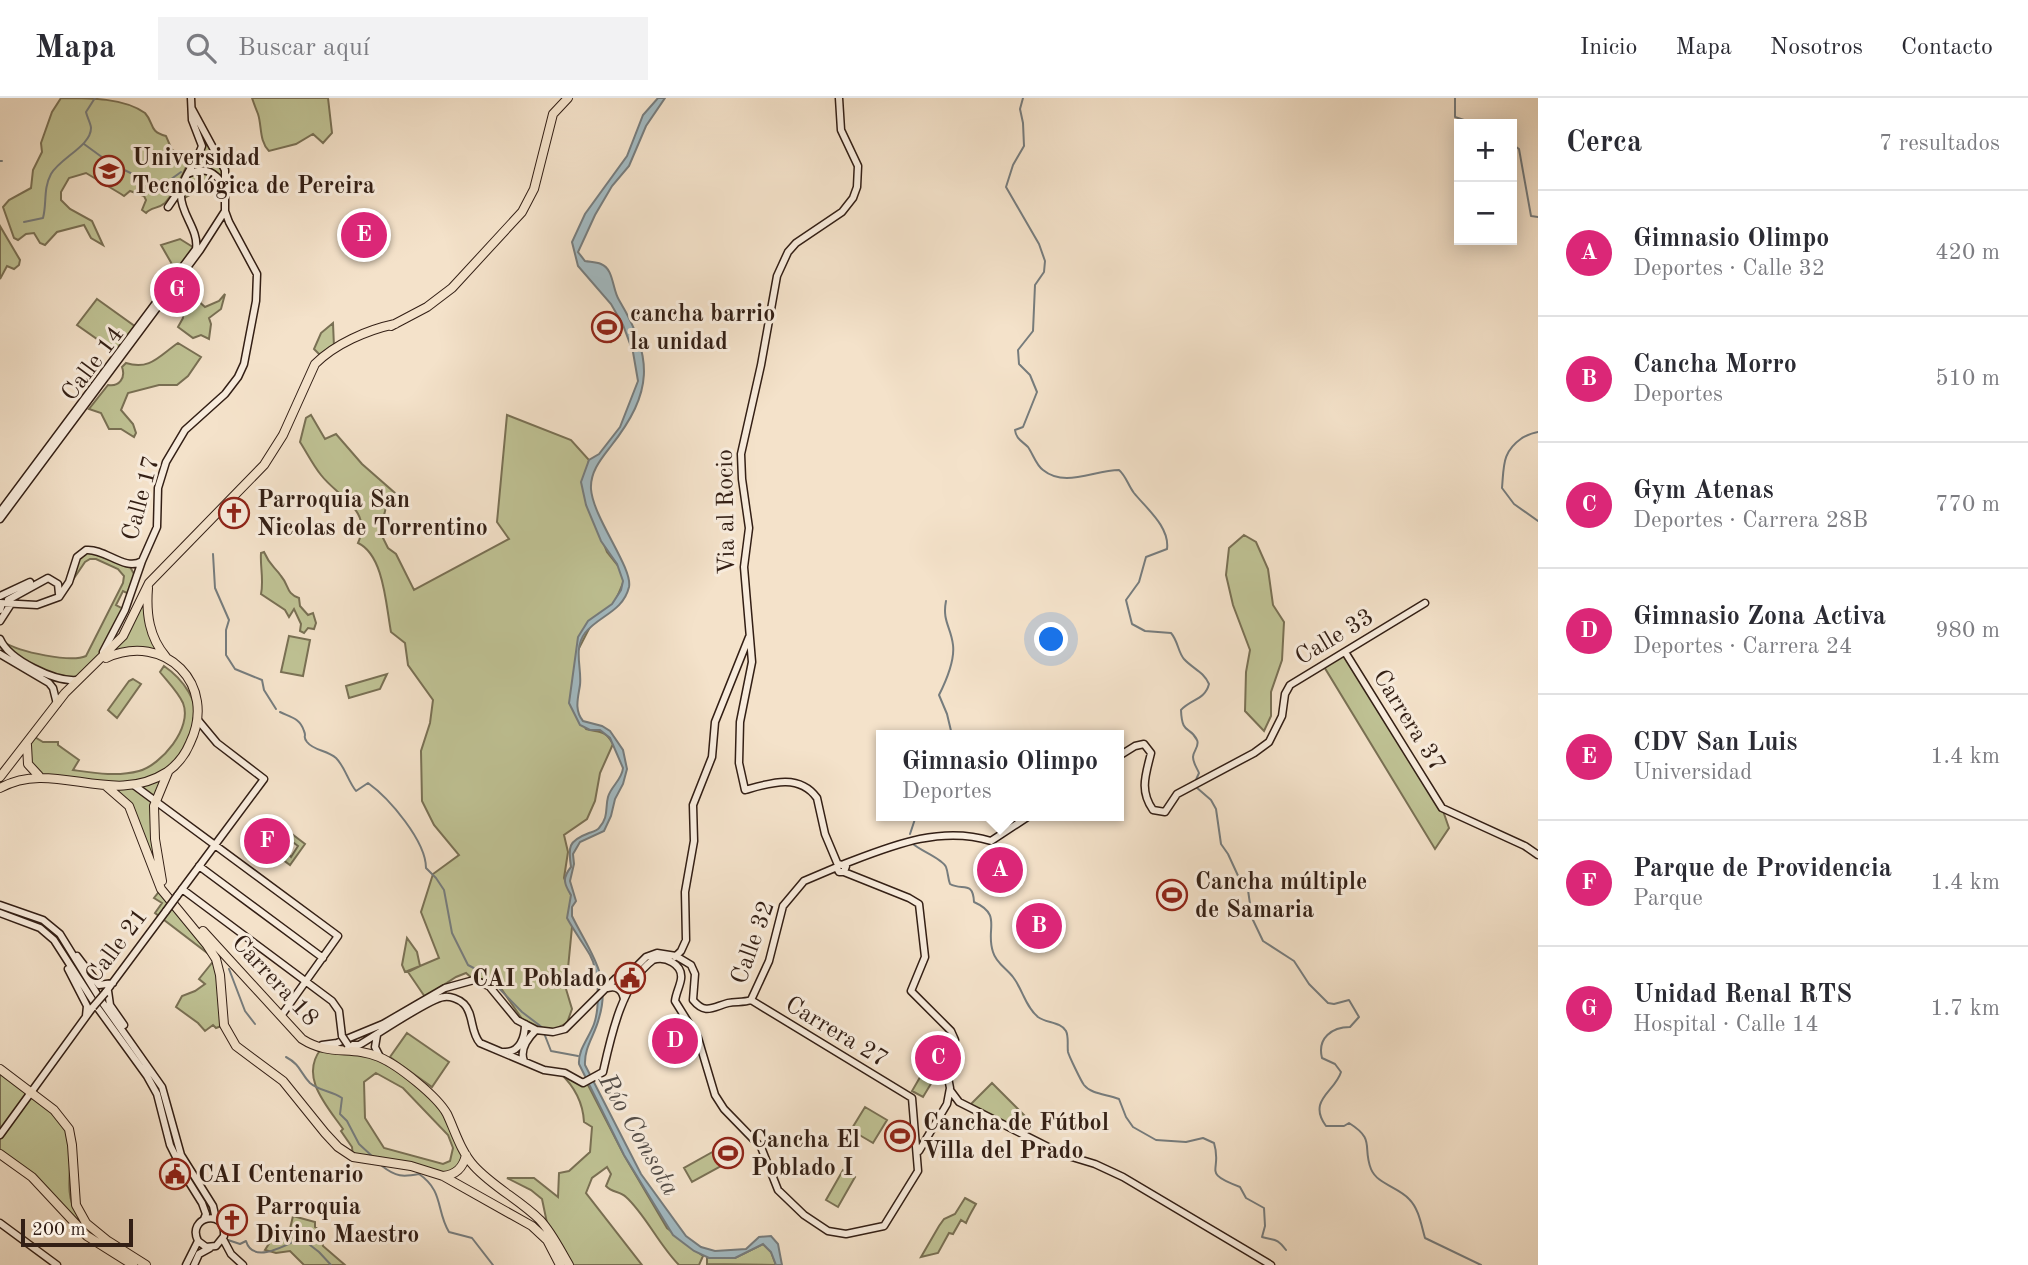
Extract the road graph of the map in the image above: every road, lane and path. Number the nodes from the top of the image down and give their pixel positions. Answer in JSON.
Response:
{"nodes":[{"id":1,"x":191,"y":98,"type":"edge"},
{"id":2,"x":568,"y":98,"type":"edge"},
{"id":3,"x":839,"y":98,"type":"edge"},
{"id":4,"x":192,"y":109,"type":"junction"},
{"id":5,"x":189,"y":173,"type":"junction"},
{"id":6,"x":184,"y":183,"type":"junction"},
{"id":7,"x":225,"y":188,"type":"junction"},
{"id":8,"x":168,"y":207,"type":"dead end"},
{"id":9,"x":225,"y":211,"type":"junction"},
{"id":10,"x":214,"y":228,"type":"junction"},
{"id":11,"x":232,"y":228,"type":"junction"},
{"id":12,"x":196,"y":239,"type":"junction"},
{"id":13,"x":206,"y":240,"type":"junction"},
{"id":14,"x":0,"y":512,"type":"edge"},
{"id":15,"x":0,"y":519,"type":"edge"},
{"id":16,"x":142,"y":561,"type":"junction"},
{"id":17,"x":129,"y":565,"type":"junction"},
{"id":18,"x":51,"y":578,"type":"junction"},
{"id":19,"x":135,"y":582,"type":"junction"},
{"id":20,"x":149,"y":583,"type":"junction"},
{"id":21,"x":0,"y":596,"type":"edge"},
{"id":22,"x":56,"y":599,"type":"junction"},
{"id":23,"x":10,"y":602,"type":"junction"},
{"id":24,"x":1425,"y":603,"type":"dead end"},
{"id":25,"x":0,"y":607,"type":"edge"},
{"id":26,"x":0,"y":621,"type":"edge"},
{"id":27,"x":750,"y":632,"type":"junction"},
{"id":28,"x":0,"y":639,"type":"edge"},
{"id":29,"x":0,"y":651,"type":"edge"},
{"id":30,"x":1345,"y":652,"type":"junction"},
{"id":31,"x":168,"y":660,"type":"junction"},
{"id":32,"x":95,"y":665,"type":"junction"},
{"id":33,"x":77,"y":680,"type":"junction"},
{"id":34,"x":57,"y":704,"type":"junction"},
{"id":35,"x":197,"y":719,"type":"junction"},
{"id":36,"x":27,"y":745,"type":"junction"},
{"id":37,"x":1124,"y":753,"type":"edge"},
{"id":38,"x":168,"y":772,"type":"junction"},
{"id":39,"x":0,"y":777,"type":"edge"},
{"id":40,"x":42,"y":777,"type":"junction"},
{"id":41,"x":106,"y":786,"type":"junction"},
{"id":42,"x":135,"y":786,"type":"junction"},
{"id":43,"x":0,"y":788,"type":"edge"},
{"id":44,"x":155,"y":801,"type":"junction"},
{"id":45,"x":1021,"y":821,"type":"edge"},
{"id":46,"x":214,"y":844,"type":"junction"},
{"id":47,"x":1538,"y":855,"type":"edge"},
{"id":48,"x":199,"y":866,"type":"junction"},
{"id":49,"x":841,"y":866,"type":"junction"},
{"id":50,"x":182,"y":889,"type":"junction"},
{"id":51,"x":0,"y":905,"type":"edge"},
{"id":52,"x":0,"y":913,"type":"edge"},
{"id":53,"x":70,"y":951,"type":"junction"},
{"id":54,"x":676,"y":956,"type":"junction"},
{"id":55,"x":64,"y":958,"type":"junction"},
{"id":56,"x":323,"y":958,"type":"junction"},
{"id":57,"x":230,"y":959,"type":"junction"},
{"id":58,"x":667,"y":960,"type":"junction"},
{"id":59,"x":218,"y":965,"type":"junction"},
{"id":60,"x":620,"y":976,"type":"junction"},
{"id":61,"x":306,"y":982,"type":"junction"},
{"id":62,"x":632,"y":985,"type":"junction"},
{"id":63,"x":109,"y":988,"type":"junction"},
{"id":64,"x":606,"y":989,"type":"junction"},
{"id":65,"x":751,"y":1000,"type":"junction"},
{"id":66,"x":624,"y":1002,"type":"junction"},
{"id":67,"x":281,"y":1016,"type":"junction"},
{"id":68,"x":86,"y":1018,"type":"junction"},
{"id":69,"x":383,"y":1024,"type":"junction"},
{"id":70,"x":525,"y":1024,"type":"junction"},
{"id":71,"x":536,"y":1030,"type":"junction"},
{"id":72,"x":377,"y":1035,"type":"junction"},
{"id":73,"x":310,"y":1044,"type":"junction"},
{"id":74,"x":353,"y":1045,"type":"junction"},
{"id":75,"x":503,"y":1052,"type":"junction"},
{"id":76,"x":380,"y":1057,"type":"junction"},
{"id":77,"x":524,"y":1061,"type":"junction"},
{"id":78,"x":146,"y":1062,"type":"junction"},
{"id":79,"x":0,"y":1069,"type":"edge"},
{"id":80,"x":950,"y":1088,"type":"junction"},
{"id":81,"x":31,"y":1092,"type":"junction"},
{"id":82,"x":960,"y":1102,"type":"junction"},
{"id":83,"x":947,"y":1104,"type":"junction"},
{"id":84,"x":0,"y":1135,"type":"edge"},
{"id":85,"x":918,"y":1152,"type":"junction"},
{"id":86,"x":0,"y":1154,"type":"edge"},
{"id":87,"x":466,"y":1156,"type":"junction"},
{"id":88,"x":443,"y":1175,"type":"junction"},
{"id":89,"x":204,"y":1219,"type":"junction"},
{"id":90,"x":216,"y":1219,"type":"junction"},
{"id":91,"x":0,"y":1223,"type":"edge"},
{"id":92,"x":223,"y":1239,"type":"junction"},
{"id":93,"x":198,"y":1241,"type":"junction"},
{"id":94,"x":211,"y":1247,"type":"junction"},
{"id":95,"x":231,"y":1254,"type":"junction"},
{"id":96,"x":57,"y":1265,"type":"edge"},
{"id":97,"x":133,"y":1265,"type":"edge"},
{"id":98,"x":146,"y":1265,"type":"edge"},
{"id":99,"x":186,"y":1265,"type":"edge"},
{"id":100,"x":194,"y":1265,"type":"edge"},
{"id":101,"x":243,"y":1265,"type":"edge"},
{"id":102,"x":560,"y":1265,"type":"edge"},
{"id":103,"x":569,"y":1265,"type":"edge"},
{"id":104,"x":1271,"y":1265,"type":"edge"}],
"edges":[{"from":1,"to":4,"type":"main road"},
{"from":2,"to":20,"type":"main road"},
{"from":3,"to":27,"type":"main road","name":"Via al Rocio"},
{"from":4,"to":5,"type":"main road"},
{"from":4,"to":7,"type":"main road"},
{"from":5,"to":6,"type":"main road"},
{"from":5,"to":7,"type":"main road"},
{"from":6,"to":8,"type":"main road"},
{"from":6,"to":12,"type":"main road"},
{"from":7,"to":9,"type":"main road"},
{"from":9,"to":10,"type":"main road","name":"Calle 14"},
{"from":9,"to":11,"type":"main road"},
{"from":10,"to":11,"type":"main road"},
{"from":10,"to":13,"type":"main road","name":"Calle 14"},
{"from":11,"to":16,"type":"main road","name":"Calle 17"},
{"from":12,"to":13,"type":"main road"},
{"from":12,"to":14,"type":"main road","name":"Calle 14"},
{"from":13,"to":15,"type":"main road","name":"Calle 14"},
{"from":16,"to":17,"type":"main road"},
{"from":16,"to":19,"type":"main road","name":"Calle 17"},
{"from":17,"to":19,"type":"main road"},
{"from":17,"to":22,"type":"main road"},
{"from":18,"to":21,"type":"main road"},
{"from":18,"to":22,"type":"main road"},
{"from":18,"to":23,"type":"main road"},
{"from":19,"to":32,"type":"main road","name":"Calle 17"},
{"from":20,"to":31,"type":"main road","name":"Calle 17"},
{"from":20,"to":32,"type":"main road","name":"Calle 17"},
{"from":22,"to":23,"type":"main road"},
{"from":23,"to":25,"type":"main road"},
{"from":23,"to":26,"type":"main road"},
{"from":24,"to":30,"type":"main road","name":"Calle 33"},
{"from":27,"to":49,"type":"main road","name":"Via al Rocio"},
{"from":27,"to":54,"type":"main road"},
{"from":28,"to":33,"type":"main road"},
{"from":29,"to":34,"type":"main road"},
{"from":30,"to":37,"type":"main road","name":"Calle 33"},
{"from":30,"to":47,"type":"main road","name":"Carrera 37"},
{"from":31,"to":32,"type":"main road","name":"Calle 17"},
{"from":31,"to":35,"type":"main road","name":"Calle 17"},
{"from":32,"to":33,"type":"main road","name":"Calle 17"},
{"from":33,"to":34,"type":"main road","name":"Calle 17"},
{"from":34,"to":36,"type":"main road","name":"Calle 17"},
{"from":35,"to":38,"type":"main road","name":"Calle 17"},
{"from":35,"to":46,"type":"main road","name":"Calle 21"},
{"from":36,"to":39,"type":"main road","name":"Calle 17"},
{"from":36,"to":40,"type":"main road"},
{"from":38,"to":42,"type":"main road","name":"Calle 17"},
{"from":38,"to":44,"type":"main road"},
{"from":40,"to":41,"type":"main road","name":"Calle 17"},
{"from":40,"to":43,"type":"main road","name":"Calle 17"},
{"from":41,"to":42,"type":"main road","name":"Calle 17"},
{"from":41,"to":59,"type":"main road","name":"Carrera 18"},
{"from":42,"to":44,"type":"main road"},
{"from":44,"to":46,"type":"main road"},
{"from":44,"to":57,"type":"main road","name":"Carrera 18"},
{"from":45,"to":49,"type":"main road"},
{"from":46,"to":48,"type":"main road","name":"Calle 21"},
{"from":46,"to":56,"type":"main road"},
{"from":48,"to":50,"type":"main road","name":"Calle 21"},
{"from":48,"to":56,"type":"main road"},
{"from":49,"to":65,"type":"main road","name":"Calle 32"},
{"from":49,"to":80,"type":"main road"},
{"from":50,"to":61,"type":"main road"},
{"from":50,"to":63,"type":"main road","name":"Calle 21","bridge":true},
{"from":51,"to":53,"type":"main road"},
{"from":52,"to":55,"type":"main road"},
{"from":53,"to":63,"type":"main road"},
{"from":53,"to":78,"type":"main road"},
{"from":54,"to":58,"type":"main road"},
{"from":54,"to":60,"type":"main road"},
{"from":54,"to":65,"type":"main road"},
{"from":55,"to":68,"type":"main road"},
{"from":55,"to":89,"type":"main road"},
{"from":56,"to":61,"type":"main road"},
{"from":57,"to":59,"type":"main road"},
{"from":57,"to":67,"type":"main road","name":"Carrera 18"},
{"from":58,"to":62,"type":"main road"},
{"from":58,"to":85,"type":"main road"},
{"from":59,"to":88,"type":"main road","name":"Carrera 18"},
{"from":60,"to":62,"type":"main road"},
{"from":60,"to":64,"type":"main road"},
{"from":61,"to":67,"type":"main road"},
{"from":61,"to":74,"type":"main road","bridge":true},
{"from":62,"to":66,"type":"main road"},
{"from":63,"to":68,"type":"main road","name":"Calle 21","bridge":true},
{"from":63,"to":78,"type":"main road"},
{"from":64,"to":66,"type":"main road"},
{"from":64,"to":71,"type":"main road"},
{"from":65,"to":85,"type":"main road","name":"Carrera 27"},
{"from":66,"to":77,"type":"main road"},
{"from":67,"to":73,"type":"main road","name":"Carrera 18"},
{"from":68,"to":81,"type":"main road","name":"Calle 21"},
{"from":69,"to":70,"type":"main road"},
{"from":69,"to":73,"type":"main road"},
{"from":69,"to":74,"type":"main road"},
{"from":70,"to":71,"type":"main road"},
{"from":70,"to":75,"type":"main road"},
{"from":71,"to":77,"type":"main road"},
{"from":72,"to":74,"type":"main road"},
{"from":72,"to":75,"type":"main road"},
{"from":72,"to":76,"type":"main road"},
{"from":73,"to":76,"type":"main road","name":"Carrera 18"},
{"from":75,"to":77,"type":"main road"},
{"from":76,"to":87,"type":"main road","name":"Carrera 18"},
{"from":78,"to":90,"type":"main road"},
{"from":79,"to":81,"type":"main road"},
{"from":80,"to":82,"type":"main road"},
{"from":80,"to":83,"type":"main road"},
{"from":81,"to":84,"type":"main road","name":"Calle 21"},
{"from":81,"to":98,"type":"main road"},
{"from":82,"to":83,"type":"main road"},
{"from":82,"to":104,"type":"main road"},
{"from":83,"to":85,"type":"main road"},
{"from":86,"to":97,"type":"main road"},
{"from":87,"to":88,"type":"main road"},
{"from":87,"to":103,"type":"main road","name":"Carrera 18"},
{"from":88,"to":102,"type":"main road","name":"Carrera 18"},
{"from":89,"to":90,"type":"main road"},
{"from":89,"to":93,"type":"main road"},
{"from":90,"to":92,"type":"main road"},
{"from":91,"to":96,"type":"main road"},
{"from":92,"to":94,"type":"main road"},
{"from":92,"to":95,"type":"main road"},
{"from":93,"to":94,"type":"main road"},
{"from":93,"to":99,"type":"main road"},
{"from":94,"to":95,"type":"main road"},
{"from":94,"to":100,"type":"main road"},
{"from":95,"to":101,"type":"main road"}]}
